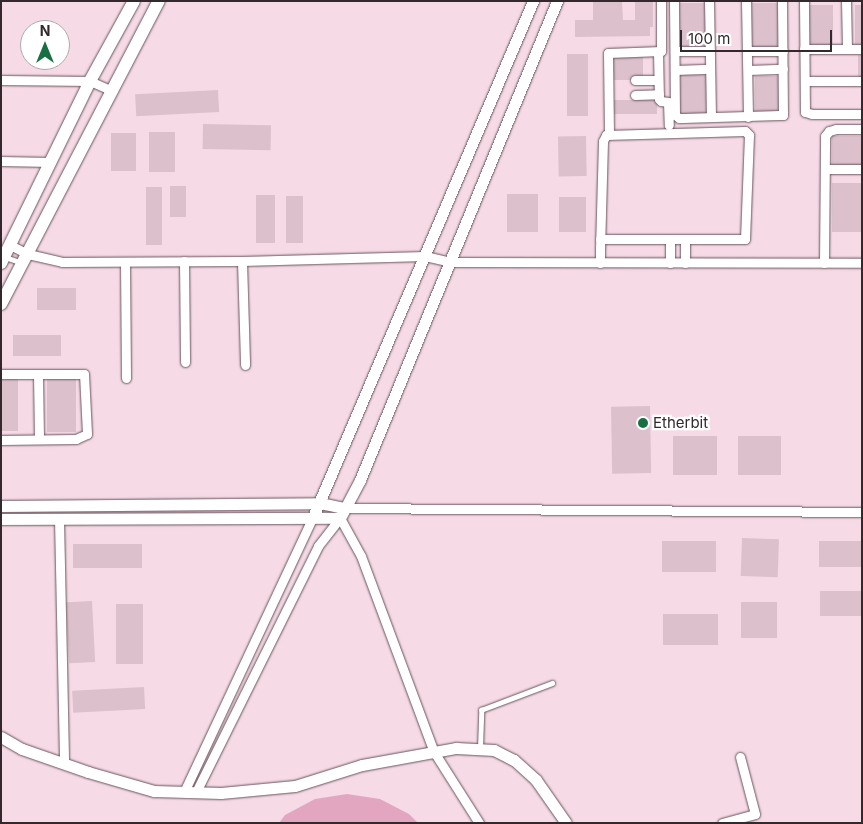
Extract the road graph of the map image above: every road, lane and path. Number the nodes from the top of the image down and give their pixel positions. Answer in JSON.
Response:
{"nodes":[{"id":1,"x":134,"y":1,"type":"edge"},
{"id":2,"x":159,"y":1,"type":"edge"},
{"id":3,"x":533,"y":1,"type":"edge"},
{"id":4,"x":557,"y":1,"type":"edge"},
{"id":5,"x":661,"y":1,"type":"edge"},
{"id":6,"x":674,"y":1,"type":"edge"},
{"id":7,"x":709,"y":1,"type":"edge"},
{"id":8,"x":746,"y":1,"type":"edge"},
{"id":9,"x":782,"y":1,"type":"edge"},
{"id":10,"x":804,"y":1,"type":"edge"},
{"id":11,"x":846,"y":1,"type":"edge"},
{"id":12,"x":847,"y":48,"type":"junction"},
{"id":13,"x":804,"y":49,"type":"junction"},
{"id":14,"x":862,"y":49,"type":"edge"},
{"id":15,"x":675,"y":51,"type":"junction"},
{"id":16,"x":710,"y":51,"type":"junction"},
{"id":17,"x":747,"y":51,"type":"junction"},
{"id":18,"x":783,"y":51,"type":"junction"},
{"id":19,"x":658,"y":52,"type":"junction"},
{"id":20,"x":710,"y":69,"type":"junction"},
{"id":21,"x":783,"y":69,"type":"junction"},
{"id":22,"x":675,"y":70,"type":"junction"},
{"id":23,"x":748,"y":70,"type":"junction"},
{"id":24,"x":1,"y":80,"type":"edge"},
{"id":25,"x":635,"y":80,"type":"dead end"},
{"id":26,"x":658,"y":80,"type":"junction"},
{"id":27,"x":90,"y":81,"type":"junction"},
{"id":28,"x":805,"y":81,"type":"junction"},
{"id":29,"x":862,"y":81,"type":"edge"},
{"id":30,"x":112,"y":90,"type":"junction"},
{"id":31,"x":659,"y":94,"type":"junction"},
{"id":32,"x":635,"y":95,"type":"dead end"},
{"id":33,"x":862,"y":114,"type":"edge"},
{"id":34,"x":711,"y":117,"type":"junction"},
{"id":35,"x":748,"y":117,"type":"junction"},
{"id":36,"x":669,"y":124,"type":"dead end"},
{"id":37,"x":862,"y":129,"type":"edge"},
{"id":38,"x":609,"y":134,"type":"junction"},
{"id":39,"x":1,"y":161,"type":"edge"},
{"id":40,"x":50,"y":162,"type":"junction"},
{"id":41,"x":825,"y":169,"type":"junction"},
{"id":42,"x":862,"y":169,"type":"edge"},
{"id":43,"x":670,"y":239,"type":"junction"},
{"id":44,"x":685,"y":239,"type":"junction"},
{"id":45,"x":600,"y":240,"type":"junction"},
{"id":46,"x":4,"y":256,"type":"edge"},
{"id":47,"x":426,"y":256,"type":"junction"},
{"id":48,"x":25,"y":259,"type":"junction"},
{"id":49,"x":184,"y":261,"type":"junction"},
{"id":50,"x":242,"y":261,"type":"junction"},
{"id":51,"x":125,"y":262,"type":"junction"},
{"id":52,"x":450,"y":262,"type":"junction"},
{"id":53,"x":600,"y":263,"type":"junction"},
{"id":54,"x":670,"y":263,"type":"junction"},
{"id":55,"x":685,"y":263,"type":"junction"},
{"id":56,"x":824,"y":263,"type":"junction"},
{"id":57,"x":862,"y":263,"type":"edge"},
{"id":58,"x":1,"y":304,"type":"edge"},
{"id":59,"x":185,"y":362,"type":"dead end"},
{"id":60,"x":245,"y":364,"type":"dead end"},
{"id":61,"x":1,"y":374,"type":"edge"},
{"id":62,"x":38,"y":374,"type":"junction"},
{"id":63,"x":126,"y":378,"type":"dead end"},
{"id":64,"x":39,"y":439,"type":"junction"},
{"id":65,"x":1,"y":440,"type":"edge"},
{"id":66,"x":320,"y":503,"type":"junction"},
{"id":67,"x":1,"y":506,"type":"edge"},
{"id":68,"x":862,"y":512,"type":"edge"},
{"id":69,"x":342,"y":513,"type":"junction"},
{"id":70,"x":313,"y":518,"type":"junction"},
{"id":71,"x":1,"y":519,"type":"edge"},
{"id":72,"x":59,"y":519,"type":"junction"},
{"id":73,"x":552,"y":683,"type":"dead end"},
{"id":74,"x":1,"y":737,"type":"edge"},
{"id":75,"x":480,"y":749,"type":"junction"},
{"id":76,"x":434,"y":752,"type":"junction"},
{"id":77,"x":740,"y":757,"type":"dead end"},
{"id":78,"x":64,"y":764,"type":"junction"},
{"id":79,"x":184,"y":792,"type":"junction"},
{"id":80,"x":196,"y":792,"type":"junction"},
{"id":81,"x":479,"y":823,"type":"edge"},
{"id":82,"x":566,"y":823,"type":"edge"},
{"id":83,"x":722,"y":823,"type":"edge"}],
"edges":[{"from":1,"to":27,"type":"main road"},
{"from":2,"to":30,"type":"main road"},
{"from":3,"to":47,"type":"street"},
{"from":4,"to":52,"type":"street"},
{"from":5,"to":19,"type":"street"},
{"from":6,"to":15,"type":"street"},
{"from":7,"to":16,"type":"street"},
{"from":8,"to":17,"type":"street"},
{"from":9,"to":18,"type":"street"},
{"from":10,"to":13,"type":"street"},
{"from":11,"to":12,"type":"street"},
{"from":12,"to":13,"type":"street"},
{"from":12,"to":14,"type":"street"},
{"from":13,"to":28,"type":"street"},
{"from":15,"to":16,"type":"street"},
{"from":15,"to":22,"type":"street"},
{"from":16,"to":20,"type":"street"},
{"from":17,"to":18,"type":"street"},
{"from":17,"to":23,"type":"street"},
{"from":18,"to":21,"type":"street"},
{"from":19,"to":26,"type":"street"},
{"from":19,"to":38,"type":"street"},
{"from":20,"to":22,"type":"street"},
{"from":20,"to":34,"type":"street"},
{"from":21,"to":23,"type":"street"},
{"from":21,"to":35,"type":"street"},
{"from":22,"to":34,"type":"street"},
{"from":23,"to":35,"type":"street"},
{"from":24,"to":27,"type":"street"},
{"from":25,"to":26,"type":"street"},
{"from":26,"to":31,"type":"street"},
{"from":27,"to":30,"type":"street"},
{"from":27,"to":40,"type":"main road"},
{"from":28,"to":29,"type":"street"},
{"from":28,"to":33,"type":"street"},
{"from":30,"to":48,"type":"main road"},
{"from":31,"to":32,"type":"street"},
{"from":31,"to":36,"type":"street"},
{"from":34,"to":35,"type":"street"},
{"from":37,"to":41,"type":"street"},
{"from":38,"to":44,"type":"street"},
{"from":38,"to":45,"type":"street"},
{"from":39,"to":40,"type":"street"},
{"from":40,"to":46,"type":"main road"},
{"from":41,"to":42,"type":"street"},
{"from":41,"to":56,"type":"street"},
{"from":43,"to":44,"type":"street"},
{"from":43,"to":45,"type":"street"},
{"from":43,"to":54,"type":"street"},
{"from":44,"to":55,"type":"street"},
{"from":45,"to":53,"type":"street"},
{"from":46,"to":48,"type":"street"},
{"from":47,"to":50,"type":"street"},
{"from":47,"to":52,"type":"street"},
{"from":47,"to":66,"type":"street"},
{"from":48,"to":51,"type":"street"},
{"from":48,"to":58,"type":"main road"},
{"from":49,"to":50,"type":"street"},
{"from":49,"to":51,"type":"street"},
{"from":49,"to":59,"type":"street"},
{"from":50,"to":60,"type":"street"},
{"from":51,"to":63,"type":"street"},
{"from":52,"to":53,"type":"street"},
{"from":52,"to":69,"type":"street"},
{"from":53,"to":54,"type":"street"},
{"from":54,"to":55,"type":"street"},
{"from":55,"to":56,"type":"street"},
{"from":56,"to":57,"type":"street"},
{"from":61,"to":62,"type":"street"},
{"from":62,"to":64,"type":"street"},
{"from":62,"to":64,"type":"street"},
{"from":64,"to":65,"type":"street"},
{"from":66,"to":67,"type":"street"},
{"from":66,"to":69,"type":"street"},
{"from":66,"to":70,"type":"street"},
{"from":68,"to":69,"type":"street"},
{"from":69,"to":70,"type":"street"},
{"from":69,"to":76,"type":"street"},
{"from":69,"to":80,"type":"street"},
{"from":70,"to":72,"type":"street"},
{"from":70,"to":79,"type":"street"},
{"from":71,"to":72,"type":"street"},
{"from":72,"to":78,"type":"street"},
{"from":73,"to":75,"type":"lane"},
{"from":74,"to":78,"type":"street"},
{"from":75,"to":76,"type":"street"},
{"from":75,"to":82,"type":"street"},
{"from":76,"to":80,"type":"street"},
{"from":76,"to":81,"type":"street"},
{"from":77,"to":83,"type":"street"},
{"from":78,"to":79,"type":"street"},
{"from":79,"to":80,"type":"street"}]}
